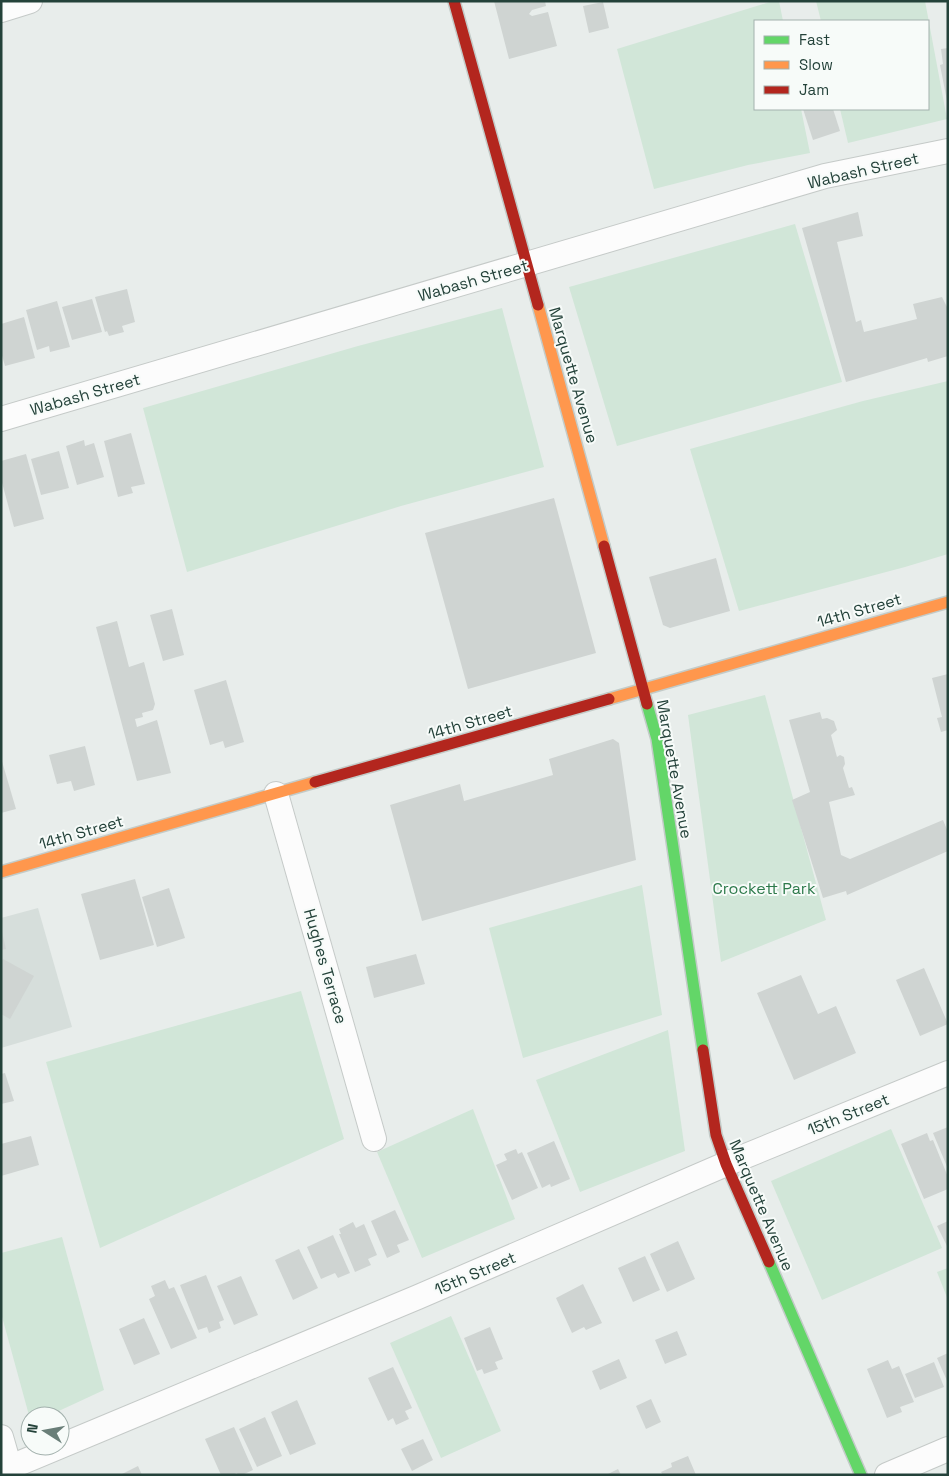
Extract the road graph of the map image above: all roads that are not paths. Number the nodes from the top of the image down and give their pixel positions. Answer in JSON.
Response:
{"nodes":[{"id":1,"x":30,"y":1,"type":"edge"},
{"id":2,"x":454,"y":1,"type":"edge"},
{"id":3,"x":1,"y":10,"type":"edge"},
{"id":4,"x":948,"y":151,"type":"edge"},
{"id":5,"x":527,"y":264,"type":"junction"},
{"id":6,"x":1,"y":419,"type":"edge"},
{"id":7,"x":948,"y":602,"type":"edge"},
{"id":8,"x":644,"y":688,"type":"junction"},
{"id":9,"x":276,"y":794,"type":"junction"},
{"id":10,"x":1,"y":872,"type":"edge"},
{"id":11,"x":948,"y":1073,"type":"edge"},
{"id":12,"x":374,"y":1139,"type":"dead end"},
{"id":13,"x":726,"y":1164,"type":"junction"},
{"id":14,"x":1,"y":1437,"type":"edge"},
{"id":15,"x":948,"y":1449,"type":"edge"},
{"id":16,"x":8,"y":1471,"type":"edge"},
{"id":17,"x":861,"y":1475,"type":"edge"},
{"id":18,"x":887,"y":1475,"type":"edge"}],
"edges":[{"from":1,"to":3,"type":"street"},
{"from":2,"to":5,"type":"street","name":"Marquette Avenue"},
{"from":4,"to":5,"type":"street","name":"Wabash Street"},
{"from":5,"to":6,"type":"street","name":"Wabash Street"},
{"from":5,"to":8,"type":"street","name":"Marquette Avenue"},
{"from":7,"to":8,"type":"street","name":"14th Street"},
{"from":8,"to":9,"type":"street","name":"14th Street"},
{"from":8,"to":13,"type":"street","name":"Marquette Avenue"},
{"from":9,"to":10,"type":"street","name":"14th Street"},
{"from":9,"to":12,"type":"street","name":"Hughes Terrace"},
{"from":11,"to":13,"type":"street","name":"15th Street"},
{"from":13,"to":16,"type":"street","name":"15th Street"},
{"from":13,"to":17,"type":"street","name":"Marquette Avenue"},
{"from":14,"to":16,"type":"street"},
{"from":15,"to":18,"type":"street"}]}
